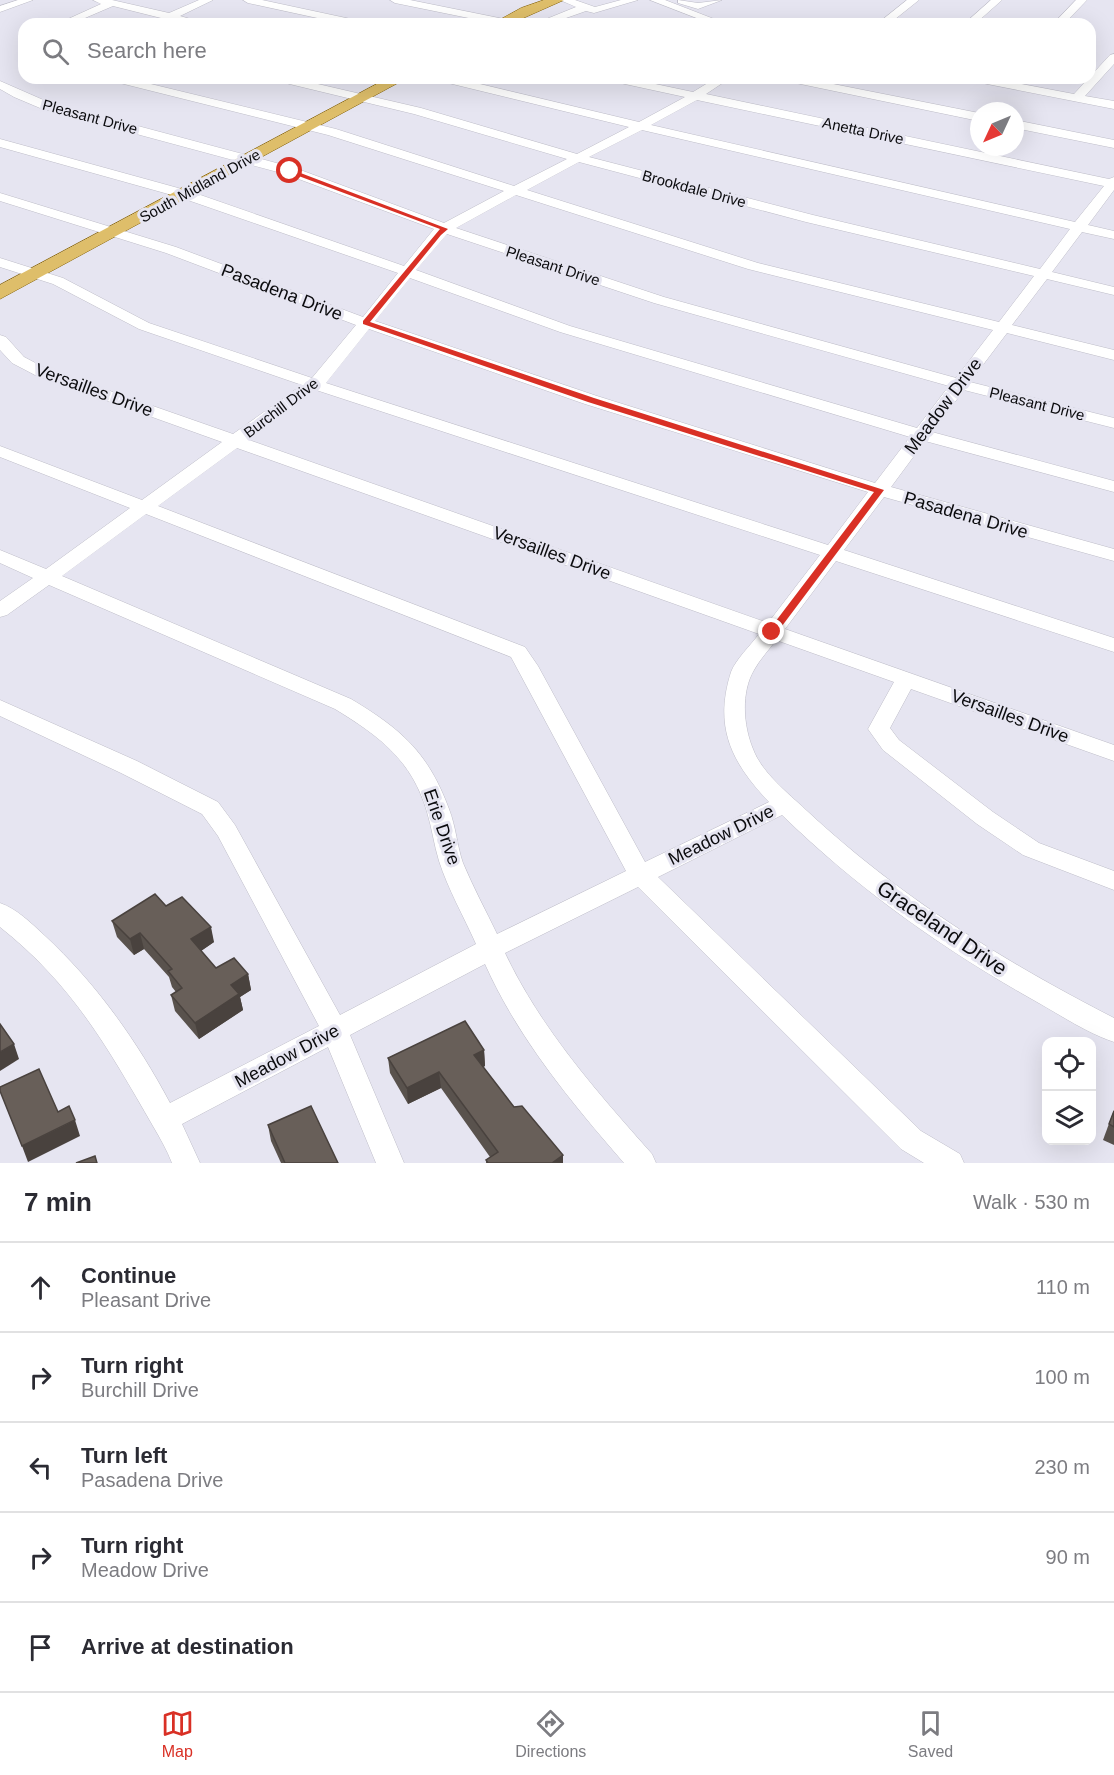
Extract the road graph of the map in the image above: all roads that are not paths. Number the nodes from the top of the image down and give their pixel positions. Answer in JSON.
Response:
{"nodes":[{"id":1,"x":28,"y":0,"type":"edge"},
{"id":2,"x":98,"y":0,"type":"edge"},
{"id":3,"x":208,"y":0,"type":"edge"},
{"id":4,"x":248,"y":0,"type":"edge"},
{"id":5,"x":395,"y":0,"type":"edge"},
{"id":6,"x":557,"y":0,"type":"edge"},
{"id":7,"x":565,"y":0,"type":"edge"},
{"id":8,"x":597,"y":0,"type":"edge"},
{"id":9,"x":681,"y":0,"type":"edge"},
{"id":10,"x":717,"y":0,"type":"edge"},
{"id":11,"x":914,"y":0,"type":"edge"},
{"id":12,"x":997,"y":0,"type":"edge"},
{"id":13,"x":1082,"y":0,"type":"edge"},
{"id":14,"x":627,"y":1,"type":"edge"},
{"id":15,"x":664,"y":1,"type":"edge"},
{"id":16,"x":112,"y":3,"type":"junction"},
{"id":17,"x":579,"y":8,"type":"junction"},
{"id":18,"x":0,"y":9,"type":"edge"},
{"id":19,"x":523,"y":12,"type":"junction"},
{"id":20,"x":170,"y":16,"type":"junction"},
{"id":21,"x":76,"y":18,"type":"edge"},
{"id":22,"x":167,"y":18,"type":"edge"},
{"id":23,"x":178,"y":18,"type":"edge"},
{"id":24,"x":332,"y":18,"type":"edge"},
{"id":25,"x":482,"y":18,"type":"edge"},
{"id":26,"x":514,"y":18,"type":"edge"},
{"id":27,"x":550,"y":18,"type":"edge"},
{"id":28,"x":556,"y":18,"type":"edge"},
{"id":29,"x":597,"y":18,"type":"edge"},
{"id":30,"x":707,"y":18,"type":"edge"},
{"id":31,"x":890,"y":18,"type":"edge"},
{"id":32,"x":976,"y":18,"type":"edge"},
{"id":33,"x":1064,"y":18,"type":"edge"},
{"id":34,"x":1114,"y":57,"type":"edge"},
{"id":35,"x":1096,"y":77,"type":"edge"},
{"id":36,"x":0,"y":84,"type":"edge"},
{"id":37,"x":136,"y":84,"type":"edge"},
{"id":38,"x":302,"y":84,"type":"edge"},
{"id":39,"x":388,"y":84,"type":"edge"},
{"id":40,"x":465,"y":84,"type":"edge"},
{"id":41,"x":639,"y":84,"type":"edge"},
{"id":42,"x":715,"y":84,"type":"edge"},
{"id":43,"x":816,"y":84,"type":"edge"},
{"id":44,"x":1017,"y":84,"type":"edge"},
{"id":45,"x":1090,"y":84,"type":"edge"},
{"id":46,"x":696,"y":96,"type":"junction"},
{"id":47,"x":362,"y":98,"type":"junction"},
{"id":48,"x":1077,"y":98,"type":"junction"},
{"id":49,"x":1114,"y":105,"type":"edge"},
{"id":50,"x":970,"y":115,"type":"edge"},
{"id":51,"x":641,"y":126,"type":"junction"},
{"id":52,"x":1024,"y":126,"type":"edge"},
{"id":53,"x":307,"y":127,"type":"junction"},
{"id":54,"x":0,"y":143,"type":"edge"},
{"id":55,"x":1114,"y":144,"type":"edge"},
{"id":56,"x":578,"y":158,"type":"junction"},
{"id":57,"x":248,"y":159,"type":"junction"},
{"id":58,"x":1113,"y":183,"type":"edge"},
{"id":59,"x":514,"y":191,"type":"junction"},
{"id":60,"x":184,"y":194,"type":"junction"},
{"id":61,"x":0,"y":197,"type":"edge"},
{"id":62,"x":1078,"y":227,"type":"junction"},
{"id":63,"x":445,"y":229,"type":"junction"},
{"id":64,"x":115,"y":232,"type":"junction"},
{"id":65,"x":1114,"y":235,"type":"edge"},
{"id":66,"x":0,"y":262,"type":"edge"},
{"id":67,"x":408,"y":271,"type":"junction"},
{"id":68,"x":36,"y":274,"type":"junction"},
{"id":69,"x":1042,"y":275,"type":"junction"},
{"id":70,"x":1114,"y":291,"type":"edge"},
{"id":71,"x":0,"y":293,"type":"edge"},
{"id":72,"x":366,"y":323,"type":"junction"},
{"id":73,"x":1002,"y":328,"type":"junction"},
{"id":74,"x":0,"y":340,"type":"edge"},
{"id":75,"x":1114,"y":355,"type":"edge"},
{"id":76,"x":315,"y":384,"type":"junction"},
{"id":77,"x":959,"y":384,"type":"junction"},
{"id":78,"x":1114,"y":423,"type":"edge"},
{"id":79,"x":921,"y":435,"type":"junction"},
{"id":80,"x":236,"y":441,"type":"junction"},
{"id":81,"x":0,"y":451,"type":"edge"},
{"id":82,"x":1114,"y":487,"type":"edge"},
{"id":83,"x":880,"y":490,"type":"junction"},
{"id":84,"x":143,"y":508,"type":"junction"},
{"id":85,"x":832,"y":554,"type":"junction"},
{"id":86,"x":1114,"y":555,"type":"edge"},
{"id":87,"x":0,"y":556,"type":"edge"},
{"id":88,"x":48,"y":576,"type":"junction"},
{"id":89,"x":0,"y":611,"type":"edge"},
{"id":90,"x":772,"y":632,"type":"junction"},
{"id":91,"x":1114,"y":645,"type":"edge"},
{"id":92,"x":906,"y":679,"type":"junction"},
{"id":93,"x":0,"y":707,"type":"edge"},
{"id":94,"x":1114,"y":753,"type":"edge"},
{"id":95,"x":784,"y":804,"type":"junction"},
{"id":96,"x":641,"y":874,"type":"junction"},
{"id":97,"x":1114,"y":881,"type":"edge"},
{"id":98,"x":0,"y":913,"type":"edge"},
{"id":99,"x":492,"y":948,"type":"junction"},
{"id":100,"x":335,"y":1030,"type":"junction"},
{"id":101,"x":1114,"y":1031,"type":"edge"},
{"id":102,"x":165,"y":1120,"type":"junction"},
{"id":103,"x":186,"y":1163,"type":"edge"},
{"id":104,"x":390,"y":1163,"type":"edge"},
{"id":105,"x":642,"y":1163,"type":"edge"},
{"id":106,"x":950,"y":1163,"type":"edge"}],
"edges":[{"from":1,"to":18,"type":"street"},
{"from":2,"to":16,"type":"street"},
{"from":3,"to":20,"type":"street"},
{"from":4,"to":24,"type":"street"},
{"from":5,"to":25,"type":"street"},
{"from":6,"to":19,"type":"main road"},
{"from":7,"to":17,"type":"street"},
{"from":8,"to":17,"type":"street"},
{"from":9,"to":10,"type":"street"},
{"from":11,"to":31,"type":"street"},
{"from":12,"to":32,"type":"street"},
{"from":13,"to":33,"type":"street"},
{"from":14,"to":15,"type":"street"},
{"from":14,"to":17,"type":"street"},
{"from":15,"to":30,"type":"street"},
{"from":16,"to":20,"type":"street"},
{"from":16,"to":21,"type":"street"},
{"from":17,"to":28,"type":"street"},
{"from":17,"to":29,"type":"street"},
{"from":19,"to":26,"type":"main road"},
{"from":19,"to":27,"type":"street"},
{"from":20,"to":22,"type":"street"},
{"from":20,"to":23,"type":"street"},
{"from":34,"to":35,"type":"street"},
{"from":36,"to":57,"type":"street","name":"Pleasant Drive"},
{"from":37,"to":53,"type":"street"},
{"from":38,"to":47,"type":"street","name":"Brookdale Drive"},
{"from":39,"to":47,"type":"main road","name":"South Midland Drive"},
{"from":40,"to":51,"type":"street"},
{"from":41,"to":46,"type":"street","name":"Anetta Drive"},
{"from":42,"to":46,"type":"street","name":"Burchill Drive"},
{"from":43,"to":50,"type":"street"},
{"from":44,"to":48,"type":"street"},
{"from":45,"to":48,"type":"street"},
{"from":46,"to":51,"type":"street","name":"Burchill Drive"},
{"from":46,"to":58,"type":"street","name":"Anetta Drive"},
{"from":47,"to":53,"type":"main road","name":"South Midland Drive"},
{"from":47,"to":56,"type":"street","name":"Brookdale Drive"},
{"from":48,"to":49,"type":"street"},
{"from":51,"to":56,"type":"street","name":"Burchill Drive"},
{"from":51,"to":62,"type":"street"},
{"from":52,"to":55,"type":"street"},
{"from":53,"to":57,"type":"main road","name":"South Midland Drive"},
{"from":53,"to":59,"type":"street"},
{"from":54,"to":60,"type":"street"},
{"from":56,"to":59,"type":"street","name":"Burchill Drive"},
{"from":56,"to":69,"type":"street","name":"Brookdale Drive"},
{"from":57,"to":60,"type":"main road","name":"South Midland Drive"},
{"from":57,"to":63,"type":"street","name":"Pleasant Drive"},
{"from":58,"to":62,"type":"street","name":"Meadow Drive"},
{"from":59,"to":63,"type":"street","name":"Burchill Drive"},
{"from":59,"to":73,"type":"street"},
{"from":60,"to":64,"type":"main road","name":"South Midland Drive"},
{"from":60,"to":67,"type":"street"},
{"from":61,"to":64,"type":"street","name":"Pasadena Drive"},
{"from":62,"to":65,"type":"street"},
{"from":62,"to":69,"type":"street","name":"Meadow Drive"},
{"from":63,"to":67,"type":"street","name":"Burchill Drive"},
{"from":63,"to":77,"type":"street","name":"Pleasant Drive"},
{"from":64,"to":68,"type":"main road","name":"South Midland Drive"},
{"from":64,"to":72,"type":"street","name":"Pasadena Drive"},
{"from":66,"to":68,"type":"street"},
{"from":67,"to":72,"type":"street","name":"Burchill Drive"},
{"from":67,"to":79,"type":"street"},
{"from":68,"to":71,"type":"main road","name":"South Midland Drive"},
{"from":68,"to":76,"type":"street"},
{"from":69,"to":70,"type":"street","name":"Brookdale Drive"},
{"from":69,"to":73,"type":"street","name":"Meadow Drive"},
{"from":72,"to":76,"type":"street","name":"Burchill Drive"},
{"from":72,"to":83,"type":"street","name":"Pasadena Drive"},
{"from":73,"to":75,"type":"street"},
{"from":73,"to":77,"type":"street","name":"Meadow Drive"},
{"from":74,"to":80,"type":"street","name":"Versailles Drive"},
{"from":76,"to":80,"type":"street","name":"Burchill Drive"},
{"from":76,"to":85,"type":"street"},
{"from":77,"to":78,"type":"street","name":"Pleasant Drive"},
{"from":77,"to":79,"type":"street","name":"Meadow Drive"},
{"from":79,"to":82,"type":"street"},
{"from":79,"to":83,"type":"street","name":"Meadow Drive"},
{"from":80,"to":84,"type":"street","name":"Burchill Drive"},
{"from":80,"to":90,"type":"street","name":"Versailles Drive"},
{"from":81,"to":84,"type":"street"},
{"from":83,"to":85,"type":"street","name":"Meadow Drive"},
{"from":83,"to":86,"type":"street","name":"Pasadena Drive"},
{"from":84,"to":88,"type":"street","name":"Burchill Drive"},
{"from":84,"to":96,"type":"street"},
{"from":85,"to":90,"type":"street","name":"Meadow Drive"},
{"from":85,"to":91,"type":"street"},
{"from":87,"to":88,"type":"street","name":"Erie Drive"},
{"from":88,"to":89,"type":"street","name":"Burchill Drive"},
{"from":88,"to":99,"type":"street","name":"Erie Drive"},
{"from":90,"to":92,"type":"street","name":"Versailles Drive"},
{"from":90,"to":95,"type":"street","name":"Meadow Drive"},
{"from":92,"to":94,"type":"street","name":"Versailles Drive"},
{"from":92,"to":97,"type":"street"},
{"from":93,"to":100,"type":"street"},
{"from":95,"to":96,"type":"street","name":"Meadow Drive"},
{"from":95,"to":101,"type":"street","name":"Graceland Drive"},
{"from":96,"to":99,"type":"street","name":"Meadow Drive"},
{"from":96,"to":106,"type":"street"},
{"from":98,"to":102,"type":"street"},
{"from":99,"to":100,"type":"street","name":"Meadow Drive"},
{"from":99,"to":105,"type":"street","name":"Erie Drive"},
{"from":100,"to":102,"type":"street","name":"Meadow Drive"},
{"from":100,"to":104,"type":"street"},
{"from":102,"to":103,"type":"street"}]}
